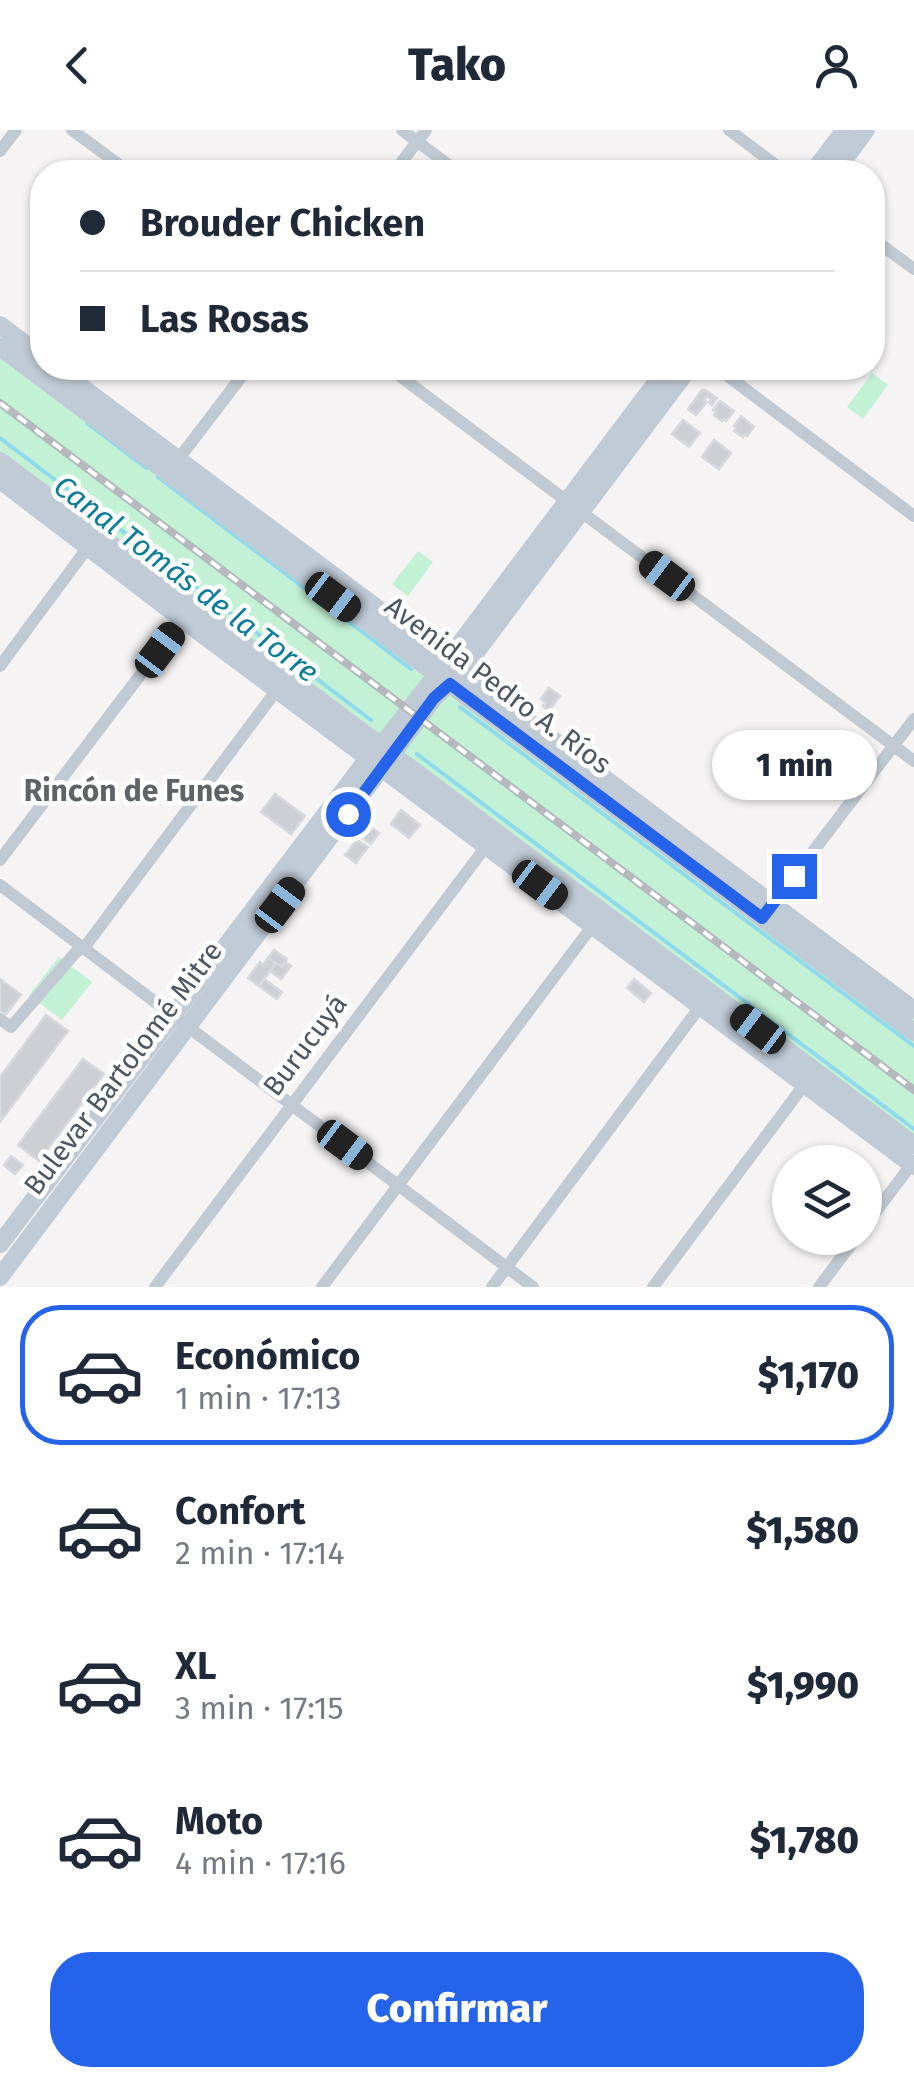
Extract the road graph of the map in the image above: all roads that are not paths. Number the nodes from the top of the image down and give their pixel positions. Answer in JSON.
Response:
{"nodes":[{"id":1,"x":16,"y":130,"type":"edge"},
{"id":2,"x":72,"y":130,"type":"edge"},
{"id":3,"x":402,"y":130,"type":"edge"},
{"id":4,"x":729,"y":130,"type":"edge"},
{"id":5,"x":845,"y":130,"type":"edge"},
{"id":6,"x":866,"y":130,"type":"edge"},
{"id":7,"x":421,"y":136,"type":"edge"},
{"id":8,"x":0,"y":151,"type":"edge"},
{"id":9,"x":112,"y":160,"type":"edge"},
{"id":10,"x":403,"y":160,"type":"edge"},
{"id":11,"x":446,"y":160,"type":"edge"},
{"id":12,"x":769,"y":160,"type":"edge"},
{"id":13,"x":822,"y":160,"type":"edge"},
{"id":14,"x":843,"y":160,"type":"edge"},
{"id":15,"x":885,"y":248,"type":"edge"},
{"id":16,"x":914,"y":269,"type":"edge"},
{"id":17,"x":0,"y":325,"type":"edge"},
{"id":18,"x":0,"y":347,"type":"edge"},
{"id":19,"x":30,"y":348,"type":"edge"},
{"id":20,"x":30,"y":368,"type":"edge"},
{"id":21,"x":48,"y":380,"type":"edge"},
{"id":22,"x":70,"y":380,"type":"edge"},
{"id":23,"x":239,"y":380,"type":"edge"},
{"id":24,"x":405,"y":380,"type":"edge"},
{"id":25,"x":659,"y":380,"type":"edge"},
{"id":26,"x":678,"y":380,"type":"edge"},
{"id":27,"x":733,"y":380,"type":"edge"},
{"id":28,"x":0,"y":461,"type":"edge"},
{"id":29,"x":173,"y":466,"type":"junction"},
{"id":30,"x":0,"y":480,"type":"edge"},
{"id":31,"x":574,"y":506,"type":"junction"},
{"id":32,"x":914,"y":516,"type":"edge"},
{"id":33,"x":93,"y":542,"type":"junction"},
{"id":34,"x":187,"y":612,"type":"junction"},
{"id":35,"x":0,"y":666,"type":"edge"},
{"id":36,"x":448,"y":673,"type":"junction"},
{"id":37,"x":282,"y":683,"type":"junction"},
{"id":38,"x":914,"y":719,"type":"edge"},
{"id":39,"x":894,"y":746,"type":"junction"},
{"id":40,"x":381,"y":756,"type":"junction"},
{"id":41,"x":914,"y":762,"type":"edge"},
{"id":42,"x":491,"y":839,"type":"junction"},
{"id":43,"x":0,"y":860,"type":"edge"},
{"id":44,"x":0,"y":885,"type":"edge"},
{"id":45,"x":768,"y":912,"type":"junction"},
{"id":46,"x":598,"y":919,"type":"junction"},
{"id":47,"x":84,"y":948,"type":"junction"},
{"id":48,"x":705,"y":999,"type":"junction"},
{"id":49,"x":914,"y":1010,"type":"edge"},
{"id":50,"x":0,"y":1019,"type":"edge"},
{"id":51,"x":181,"y":1021,"type":"junction"},
{"id":52,"x":914,"y":1032,"type":"edge"},
{"id":53,"x":810,"y":1077,"type":"junction"},
{"id":54,"x":292,"y":1104,"type":"junction"},
{"id":55,"x":913,"y":1159,"type":"edge"},
{"id":56,"x":398,"y":1185,"type":"junction"},
{"id":57,"x":882,"y":1202,"type":"edge"},
{"id":58,"x":0,"y":1244,"type":"edge"},
{"id":59,"x":843,"y":1255,"type":"edge"},
{"id":60,"x":507,"y":1267,"type":"junction"},
{"id":61,"x":0,"y":1276,"type":"edge"},
{"id":62,"x":155,"y":1287,"type":"edge"},
{"id":63,"x":322,"y":1287,"type":"edge"},
{"id":64,"x":492,"y":1287,"type":"edge"},
{"id":65,"x":533,"y":1287,"type":"edge"},
{"id":66,"x":653,"y":1287,"type":"edge"},
{"id":67,"x":819,"y":1287,"type":"edge"}],
"edges":[{"from":1,"to":8,"type":"street"},
{"from":2,"to":9,"type":"street"},
{"from":3,"to":7,"type":"street"},
{"from":4,"to":12,"type":"street"},
{"from":5,"to":13,"type":"main road"},
{"from":6,"to":14,"type":"main road"},
{"from":7,"to":10,"type":"street"},
{"from":7,"to":11,"type":"street"},
{"from":15,"to":16,"type":"street"},
{"from":17,"to":19,"type":"main road"},
{"from":18,"to":20,"type":"main road","name":"Avenida Pedro A. Ríos"},
{"from":21,"to":29,"type":"main road","name":"Avenida Pedro A. Ríos"},
{"from":22,"to":29,"type":"main road","name":"Avenida Pedro A. Ríos"},
{"from":23,"to":29,"type":"street"},
{"from":24,"to":31,"type":"street"},
{"from":25,"to":31,"type":"main road","name":"Bulevar Bartolomé Mitre"},
{"from":26,"to":31,"type":"main road","name":"Bulevar Bartolomé Mitre"},
{"from":27,"to":32,"type":"street"},
{"from":28,"to":33,"type":"main road"},
{"from":29,"to":36,"type":"main road","name":"Avenida Pedro A. Ríos"},
{"from":30,"to":33,"type":"main road"},
{"from":31,"to":36,"type":"main road","name":"Bulevar Bartolomé Mitre"},
{"from":31,"to":39,"type":"street"},
{"from":33,"to":34,"type":"main road"},
{"from":33,"to":35,"type":"street"},
{"from":34,"to":37,"type":"main road"},
{"from":34,"to":43,"type":"street"},
{"from":36,"to":40,"type":"main road","name":"Bulevar Bartolomé Mitre"},
{"from":36,"to":45,"type":"main road","name":"Avenida Pedro A. Ríos"},
{"from":37,"to":40,"type":"main road"},
{"from":37,"to":47,"type":"street"},
{"from":38,"to":39,"type":"street"},
{"from":39,"to":41,"type":"street"},
{"from":39,"to":45,"type":"street"},
{"from":40,"to":42,"type":"main road"},
{"from":40,"to":51,"type":"main road","name":"Bulevar Bartolomé Mitre"},
{"from":42,"to":46,"type":"main road"},
{"from":42,"to":54,"type":"street","name":"Burucuyá"},
{"from":44,"to":47,"type":"street"},
{"from":45,"to":49,"type":"main road","name":"Avenida Pedro A. Ríos"},
{"from":45,"to":52,"type":"main road","name":"Avenida Pedro A. Ríos"},
{"from":46,"to":48,"type":"main road"},
{"from":46,"to":56,"type":"street"},
{"from":47,"to":50,"type":"street"},
{"from":47,"to":51,"type":"street"},
{"from":48,"to":53,"type":"main road"},
{"from":48,"to":60,"type":"street"},
{"from":51,"to":54,"type":"street"},
{"from":51,"to":58,"type":"main road","name":"Bulevar Bartolomé Mitre"},
{"from":51,"to":61,"type":"main road","name":"Bulevar Bartolomé Mitre"},
{"from":53,"to":55,"type":"main road"},
{"from":53,"to":66,"type":"street"},
{"from":54,"to":56,"type":"street"},
{"from":54,"to":62,"type":"street","name":"Burucuyá"},
{"from":55,"to":57,"type":"street"},
{"from":56,"to":60,"type":"street"},
{"from":56,"to":63,"type":"street"},
{"from":59,"to":67,"type":"street"},
{"from":60,"to":64,"type":"street"},
{"from":60,"to":65,"type":"street"}]}
